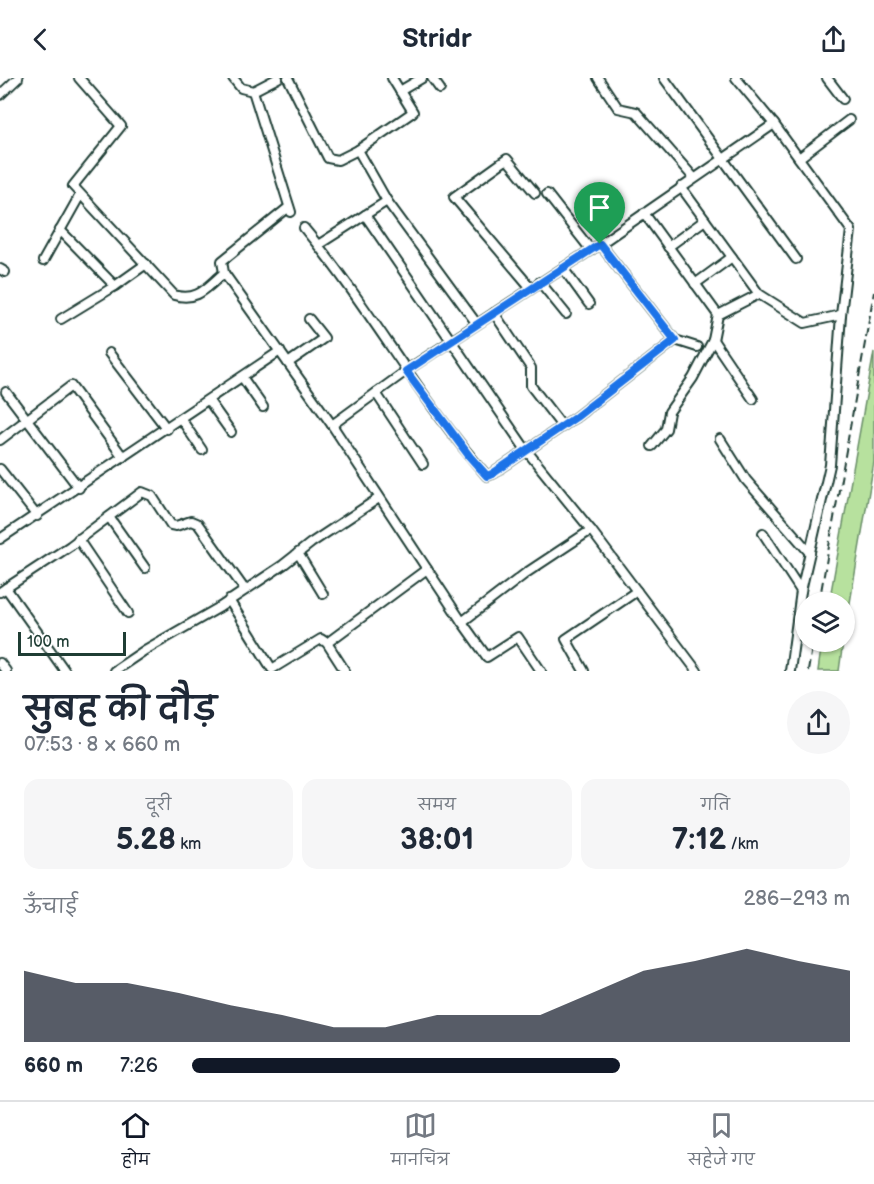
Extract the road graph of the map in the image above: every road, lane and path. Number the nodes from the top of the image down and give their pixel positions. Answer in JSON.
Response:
{"nodes":[{"id":1,"x":18,"y":78,"type":"edge"},
{"id":2,"x":79,"y":78,"type":"edge"},
{"id":3,"x":233,"y":78,"type":"edge"},
{"id":4,"x":278,"y":78,"type":"edge"},
{"id":5,"x":288,"y":78,"type":"edge"},
{"id":6,"x":392,"y":78,"type":"edge"},
{"id":7,"x":422,"y":78,"type":"edge"},
{"id":8,"x":432,"y":78,"type":"edge"},
{"id":9,"x":598,"y":78,"type":"edge"},
{"id":10,"x":664,"y":78,"type":"edge"},
{"id":11,"x":736,"y":78,"type":"edge"},
{"id":12,"x":827,"y":78,"type":"edge"},
{"id":13,"x":440,"y":89,"type":"dead end"},
{"id":14,"x":253,"y":91,"type":"junction"},
{"id":15,"x":400,"y":91,"type":"junction"},
{"id":16,"x":0,"y":95,"type":"edge"},
{"id":17,"x":843,"y":99,"type":"dead end"},
{"id":18,"x":849,"y":120,"type":"dead end"},
{"id":19,"x":774,"y":124,"type":"junction"},
{"id":20,"x":358,"y":150,"type":"junction"},
{"id":21,"x":723,"y":158,"type":"junction"},
{"id":22,"x":799,"y":158,"type":"junction"},
{"id":23,"x":694,"y":178,"type":"junction"},
{"id":24,"x":681,"y":187,"type":"junction"},
{"id":25,"x":535,"y":193,"type":"dead end"},
{"id":26,"x":546,"y":194,"type":"dead end"},
{"id":27,"x":80,"y":195,"type":"junction"},
{"id":28,"x":387,"y":201,"type":"junction"},
{"id":29,"x":644,"y":213,"type":"junction"},
{"id":30,"x":365,"y":215,"type":"junction"},
{"id":31,"x":705,"y":220,"type":"junction"},
{"id":32,"x":304,"y":228,"type":"dead end"},
{"id":33,"x":60,"y":230,"type":"junction"},
{"id":34,"x":600,"y":244,"type":"junction"},
{"id":35,"x":318,"y":245,"type":"junction"},
{"id":36,"x":668,"y":247,"type":"junction"},
{"id":37,"x":591,"y":250,"type":"junction"},
{"id":38,"x":732,"y":257,"type":"junction"},
{"id":39,"x":796,"y":259,"type":"dead end"},
{"id":40,"x":43,"y":261,"type":"dead end"},
{"id":41,"x":146,"y":264,"type":"junction"},
{"id":42,"x":563,"y":268,"type":"junction"},
{"id":43,"x":224,"y":273,"type":"junction"},
{"id":44,"x":540,"y":282,"type":"junction"},
{"id":45,"x":695,"y":284,"type":"junction"},
{"id":46,"x":115,"y":286,"type":"junction"},
{"id":47,"x":531,"y":288,"type":"junction"},
{"id":48,"x":759,"y":294,"type":"junction"},
{"id":49,"x":589,"y":304,"type":"dead end"},
{"id":50,"x":494,"y":313,"type":"junction"},
{"id":51,"x":566,"y":314,"type":"dead end"},
{"id":52,"x":718,"y":315,"type":"junction"},
{"id":53,"x":841,"y":315,"type":"junction"},
{"id":54,"x":61,"y":319,"type":"dead end"},
{"id":55,"x":309,"y":319,"type":"dead end"},
{"id":56,"x":477,"y":324,"type":"junction"},
{"id":57,"x":675,"y":340,"type":"junction"},
{"id":58,"x":714,"y":340,"type":"junction"},
{"id":59,"x":452,"y":341,"type":"junction"},
{"id":60,"x":697,"y":347,"type":"dead end"},
{"id":61,"x":280,"y":351,"type":"junction"},
{"id":62,"x":109,"y":352,"type":"dead end"},
{"id":63,"x":288,"y":363,"type":"junction"},
{"id":64,"x":406,"y":371,"type":"junction"},
{"id":65,"x":242,"y":377,"type":"junction"},
{"id":66,"x":6,"y":392,"type":"dead end"},
{"id":67,"x":376,"y":393,"type":"junction"},
{"id":68,"x":753,"y":399,"type":"dead end"},
{"id":69,"x":208,"y":401,"type":"junction"},
{"id":70,"x":263,"y":407,"type":"dead end"},
{"id":71,"x":28,"y":419,"type":"junction"},
{"id":72,"x":182,"y":419,"type":"junction"},
{"id":73,"x":332,"y":425,"type":"junction"},
{"id":74,"x":562,"y":426,"type":"junction"},
{"id":75,"x":167,"y":429,"type":"junction"},
{"id":76,"x":231,"y":432,"type":"dead end"},
{"id":77,"x":720,"y":439,"type":"dead end"},
{"id":78,"x":0,"y":440,"type":"edge"},
{"id":79,"x":652,"y":446,"type":"dead end"},
{"id":80,"x":202,"y":450,"type":"dead end"},
{"id":81,"x":526,"y":450,"type":"junction"},
{"id":82,"x":123,"y":457,"type":"junction"},
{"id":83,"x":423,"y":464,"type":"dead end"},
{"id":84,"x":0,"y":469,"type":"edge"},
{"id":85,"x":79,"y":488,"type":"junction"},
{"id":86,"x":379,"y":498,"type":"junction"},
{"id":87,"x":37,"y":516,"type":"junction"},
{"id":88,"x":109,"y":517,"type":"junction"},
{"id":89,"x":591,"y":530,"type":"junction"},
{"id":90,"x":763,"y":533,"type":"dead end"},
{"id":91,"x":0,"y":539,"type":"edge"},
{"id":92,"x":78,"y":539,"type":"junction"},
{"id":93,"x":298,"y":553,"type":"junction"},
{"id":94,"x":810,"y":553,"type":"junction"},
{"id":95,"x":145,"y":568,"type":"dead end"},
{"id":96,"x":427,"y":569,"type":"junction"},
{"id":97,"x":3,"y":590,"type":"edge"},
{"id":98,"x":244,"y":590,"type":"junction"},
{"id":99,"x":637,"y":591,"type":"junction"},
{"id":100,"x":801,"y":591,"type":"junction"},
{"id":101,"x":323,"y":594,"type":"dead end"},
{"id":102,"x":229,"y":600,"type":"junction"},
{"id":103,"x":128,"y":613,"type":"dead end"},
{"id":104,"x":462,"y":622,"type":"junction"},
{"id":105,"x":327,"y":643,"type":"junction"},
{"id":106,"x":0,"y":663,"type":"edge"},
{"id":107,"x":6,"y":671,"type":"edge"},
{"id":108,"x":65,"y":671,"type":"edge"},
{"id":109,"x":114,"y":671,"type":"edge"},
{"id":110,"x":345,"y":671,"type":"edge"},
{"id":111,"x":542,"y":671,"type":"edge"},
{"id":112,"x":584,"y":671,"type":"edge"},
{"id":113,"x":695,"y":671,"type":"edge"},
{"id":114,"x":790,"y":671,"type":"edge"}],
"edges":[{"from":1,"to":16,"type":"street"},
{"from":2,"to":27,"type":"street"},
{"from":3,"to":14,"type":"street"},
{"from":4,"to":14,"type":"street"},
{"from":5,"to":20,"type":"street"},
{"from":6,"to":15,"type":"street"},
{"from":7,"to":15,"type":"street"},
{"from":8,"to":13,"type":"street"},
{"from":9,"to":23,"type":"street"},
{"from":10,"to":21,"type":"street"},
{"from":11,"to":19,"type":"street"},
{"from":12,"to":17,"type":"street"},
{"from":14,"to":43,"type":"street"},
{"from":15,"to":20,"type":"street"},
{"from":18,"to":22,"type":"street"},
{"from":19,"to":21,"type":"street"},
{"from":19,"to":22,"type":"street"},
{"from":20,"to":28,"type":"street"},
{"from":21,"to":23,"type":"street"},
{"from":21,"to":39,"type":"street"},
{"from":22,"to":53,"type":"street"},
{"from":23,"to":24,"type":"street"},
{"from":24,"to":29,"type":"street"},
{"from":24,"to":31,"type":"street"},
{"from":25,"to":47,"type":"street"},
{"from":26,"to":37,"type":"street"},
{"from":27,"to":33,"type":"street"},
{"from":27,"to":41,"type":"street"},
{"from":28,"to":30,"type":"street"},
{"from":28,"to":56,"type":"street"},
{"from":29,"to":34,"type":"street"},
{"from":29,"to":36,"type":"street"},
{"from":30,"to":35,"type":"street"},
{"from":30,"to":59,"type":"street"},
{"from":31,"to":36,"type":"street"},
{"from":31,"to":38,"type":"street"},
{"from":32,"to":35,"type":"street"},
{"from":33,"to":40,"type":"street"},
{"from":33,"to":46,"type":"street"},
{"from":34,"to":37,"type":"street"},
{"from":34,"to":57,"type":"street"},
{"from":35,"to":64,"type":"street"},
{"from":36,"to":45,"type":"street"},
{"from":37,"to":42,"type":"street"},
{"from":38,"to":45,"type":"street"},
{"from":38,"to":48,"type":"street"},
{"from":41,"to":43,"type":"street"},
{"from":41,"to":46,"type":"street"},
{"from":42,"to":44,"type":"street"},
{"from":42,"to":49,"type":"street"},
{"from":43,"to":61,"type":"street"},
{"from":44,"to":47,"type":"street"},
{"from":44,"to":51,"type":"street"},
{"from":45,"to":52,"type":"street"},
{"from":46,"to":54,"type":"street"},
{"from":47,"to":50,"type":"street"},
{"from":48,"to":52,"type":"street"},
{"from":48,"to":53,"type":"street"},
{"from":50,"to":56,"type":"street"},
{"from":50,"to":74,"type":"street"},
{"from":52,"to":58,"type":"street"},
{"from":53,"to":94,"type":"street"},
{"from":55,"to":63,"type":"street"},
{"from":56,"to":59,"type":"street"},
{"from":57,"to":60,"type":"street"},
{"from":57,"to":74,"type":"street"},
{"from":58,"to":68,"type":"street"},
{"from":58,"to":79,"type":"street"},
{"from":59,"to":64,"type":"street"},
{"from":59,"to":81,"type":"street"},
{"from":61,"to":63,"type":"street"},
{"from":61,"to":65,"type":"street"},
{"from":62,"to":75,"type":"street"},
{"from":63,"to":73,"type":"street"},
{"from":64,"to":67,"type":"street"},
{"from":64,"to":81,"type":"street"},
{"from":65,"to":69,"type":"street"},
{"from":65,"to":70,"type":"street"},
{"from":66,"to":71,"type":"street"},
{"from":67,"to":73,"type":"street"},
{"from":67,"to":83,"type":"street"},
{"from":69,"to":72,"type":"street"},
{"from":69,"to":76,"type":"street"},
{"from":71,"to":78,"type":"street"},
{"from":71,"to":82,"type":"street"},
{"from":71,"to":85,"type":"street"},
{"from":72,"to":75,"type":"street"},
{"from":72,"to":80,"type":"street"},
{"from":73,"to":86,"type":"street"},
{"from":74,"to":81,"type":"street"},
{"from":75,"to":82,"type":"street"},
{"from":77,"to":94,"type":"street"},
{"from":81,"to":89,"type":"street"},
{"from":82,"to":85,"type":"street"},
{"from":84,"to":87,"type":"street"},
{"from":85,"to":87,"type":"street"},
{"from":86,"to":93,"type":"street"},
{"from":86,"to":96,"type":"street"},
{"from":87,"to":91,"type":"street"},
{"from":88,"to":92,"type":"street"},
{"from":88,"to":95,"type":"street"},
{"from":88,"to":98,"type":"street"},
{"from":89,"to":99,"type":"street"},
{"from":89,"to":104,"type":"street"},
{"from":90,"to":100,"type":"street"},
{"from":92,"to":97,"type":"street"},
{"from":92,"to":103,"type":"street"},
{"from":93,"to":98,"type":"street"},
{"from":93,"to":101,"type":"street"},
{"from":94,"to":100,"type":"street"},
{"from":96,"to":104,"type":"street"},
{"from":96,"to":105,"type":"street"},
{"from":97,"to":108,"type":"street"},
{"from":98,"to":102,"type":"street"},
{"from":99,"to":112,"type":"street"},
{"from":99,"to":113,"type":"street"},
{"from":100,"to":114,"type":"street"},
{"from":102,"to":105,"type":"street"},
{"from":102,"to":109,"type":"street"},
{"from":104,"to":111,"type":"street"},
{"from":105,"to":110,"type":"street"},
{"from":106,"to":107,"type":"street"}]}
